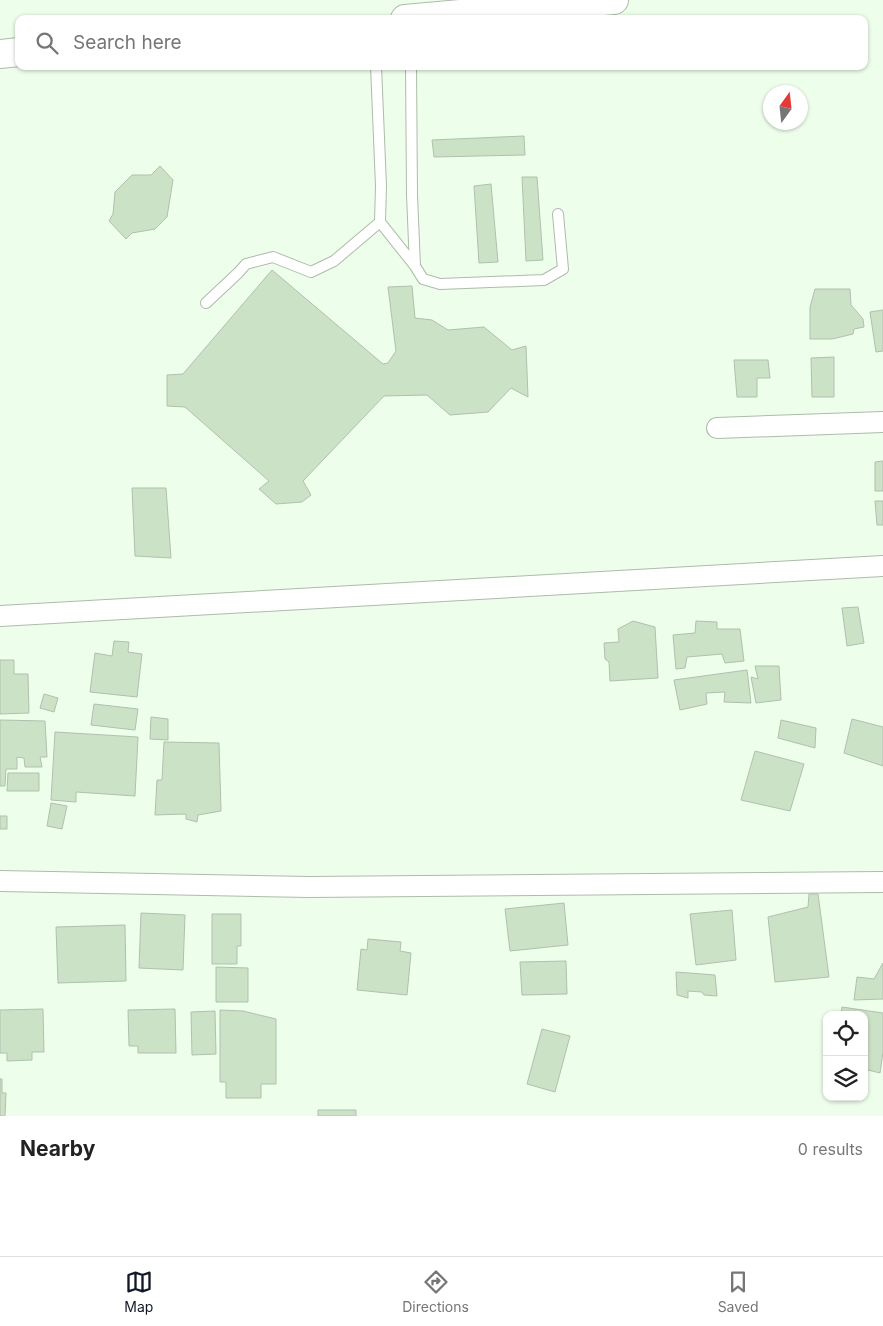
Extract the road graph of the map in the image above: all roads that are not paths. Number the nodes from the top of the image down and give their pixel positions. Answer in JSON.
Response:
{"nodes":[{"id":1,"x":614,"y":0,"type":"edge"},
{"id":2,"x":453,"y":15,"type":"edge"},
{"id":3,"x":15,"y":52,"type":"edge"},
{"id":4,"x":0,"y":54,"type":"edge"},
{"id":5,"x":376,"y":70,"type":"edge"},
{"id":6,"x":411,"y":70,"type":"edge"},
{"id":7,"x":558,"y":214,"type":"dead end"},
{"id":8,"x":380,"y":222,"type":"junction"},
{"id":9,"x":415,"y":266,"type":"junction"},
{"id":10,"x":206,"y":303,"type":"dead end"},
{"id":11,"x":883,"y":422,"type":"edge"},
{"id":12,"x":717,"y":428,"type":"dead end"},
{"id":13,"x":883,"y":566,"type":"edge"},
{"id":14,"x":0,"y":616,"type":"edge"},
{"id":15,"x":0,"y":881,"type":"edge"},
{"id":16,"x":883,"y":882,"type":"edge"}],
"edges":[{"from":1,"to":2,"type":"main road"},
{"from":3,"to":4,"type":"main road"},
{"from":5,"to":8,"type":"lane"},
{"from":6,"to":9,"type":"lane"},
{"from":7,"to":9,"type":"lane"},
{"from":8,"to":9,"type":"lane"},
{"from":8,"to":10,"type":"lane"},
{"from":11,"to":12,"type":"street"},
{"from":13,"to":14,"type":"street"},
{"from":15,"to":16,"type":"street"}]}
